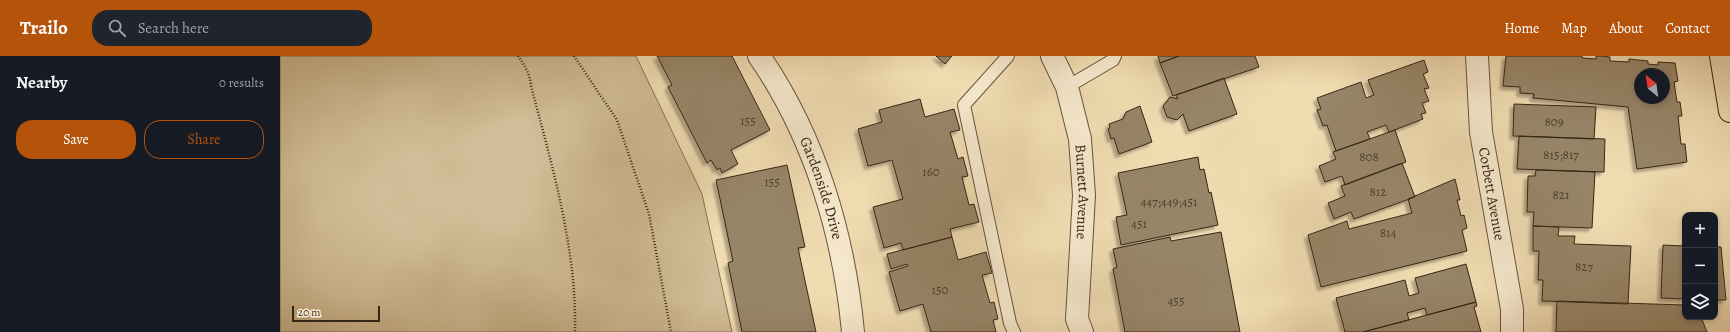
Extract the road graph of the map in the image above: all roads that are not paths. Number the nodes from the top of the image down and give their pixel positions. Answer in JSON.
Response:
{"nodes":[{"id":1,"x":759,"y":56,"type":"edge"},
{"id":2,"x":1008,"y":56,"type":"edge"},
{"id":3,"x":1052,"y":56,"type":"edge"},
{"id":4,"x":1115,"y":56,"type":"edge"},
{"id":5,"x":1477,"y":56,"type":"edge"},
{"id":6,"x":1721,"y":56,"type":"edge"},
{"id":7,"x":1067,"y":87,"type":"junction"},
{"id":8,"x":1730,"y":110,"type":"edge"},
{"id":9,"x":853,"y":332,"type":"edge"},
{"id":10,"x":1014,"y":332,"type":"edge"},
{"id":11,"x":1082,"y":332,"type":"edge"},
{"id":12,"x":1512,"y":332,"type":"edge"}],
"edges":[{"from":1,"to":9,"type":"street","name":"Gardenside Drive"},
{"from":2,"to":10,"type":"lane"},
{"from":3,"to":7,"type":"street","name":"Burnett Avenue"},
{"from":4,"to":7,"type":"lane"},
{"from":5,"to":12,"type":"street","name":"Corbett Avenue"},
{"from":6,"to":8,"type":"main road"},
{"from":7,"to":11,"type":"street","name":"Burnett Avenue"}]}
